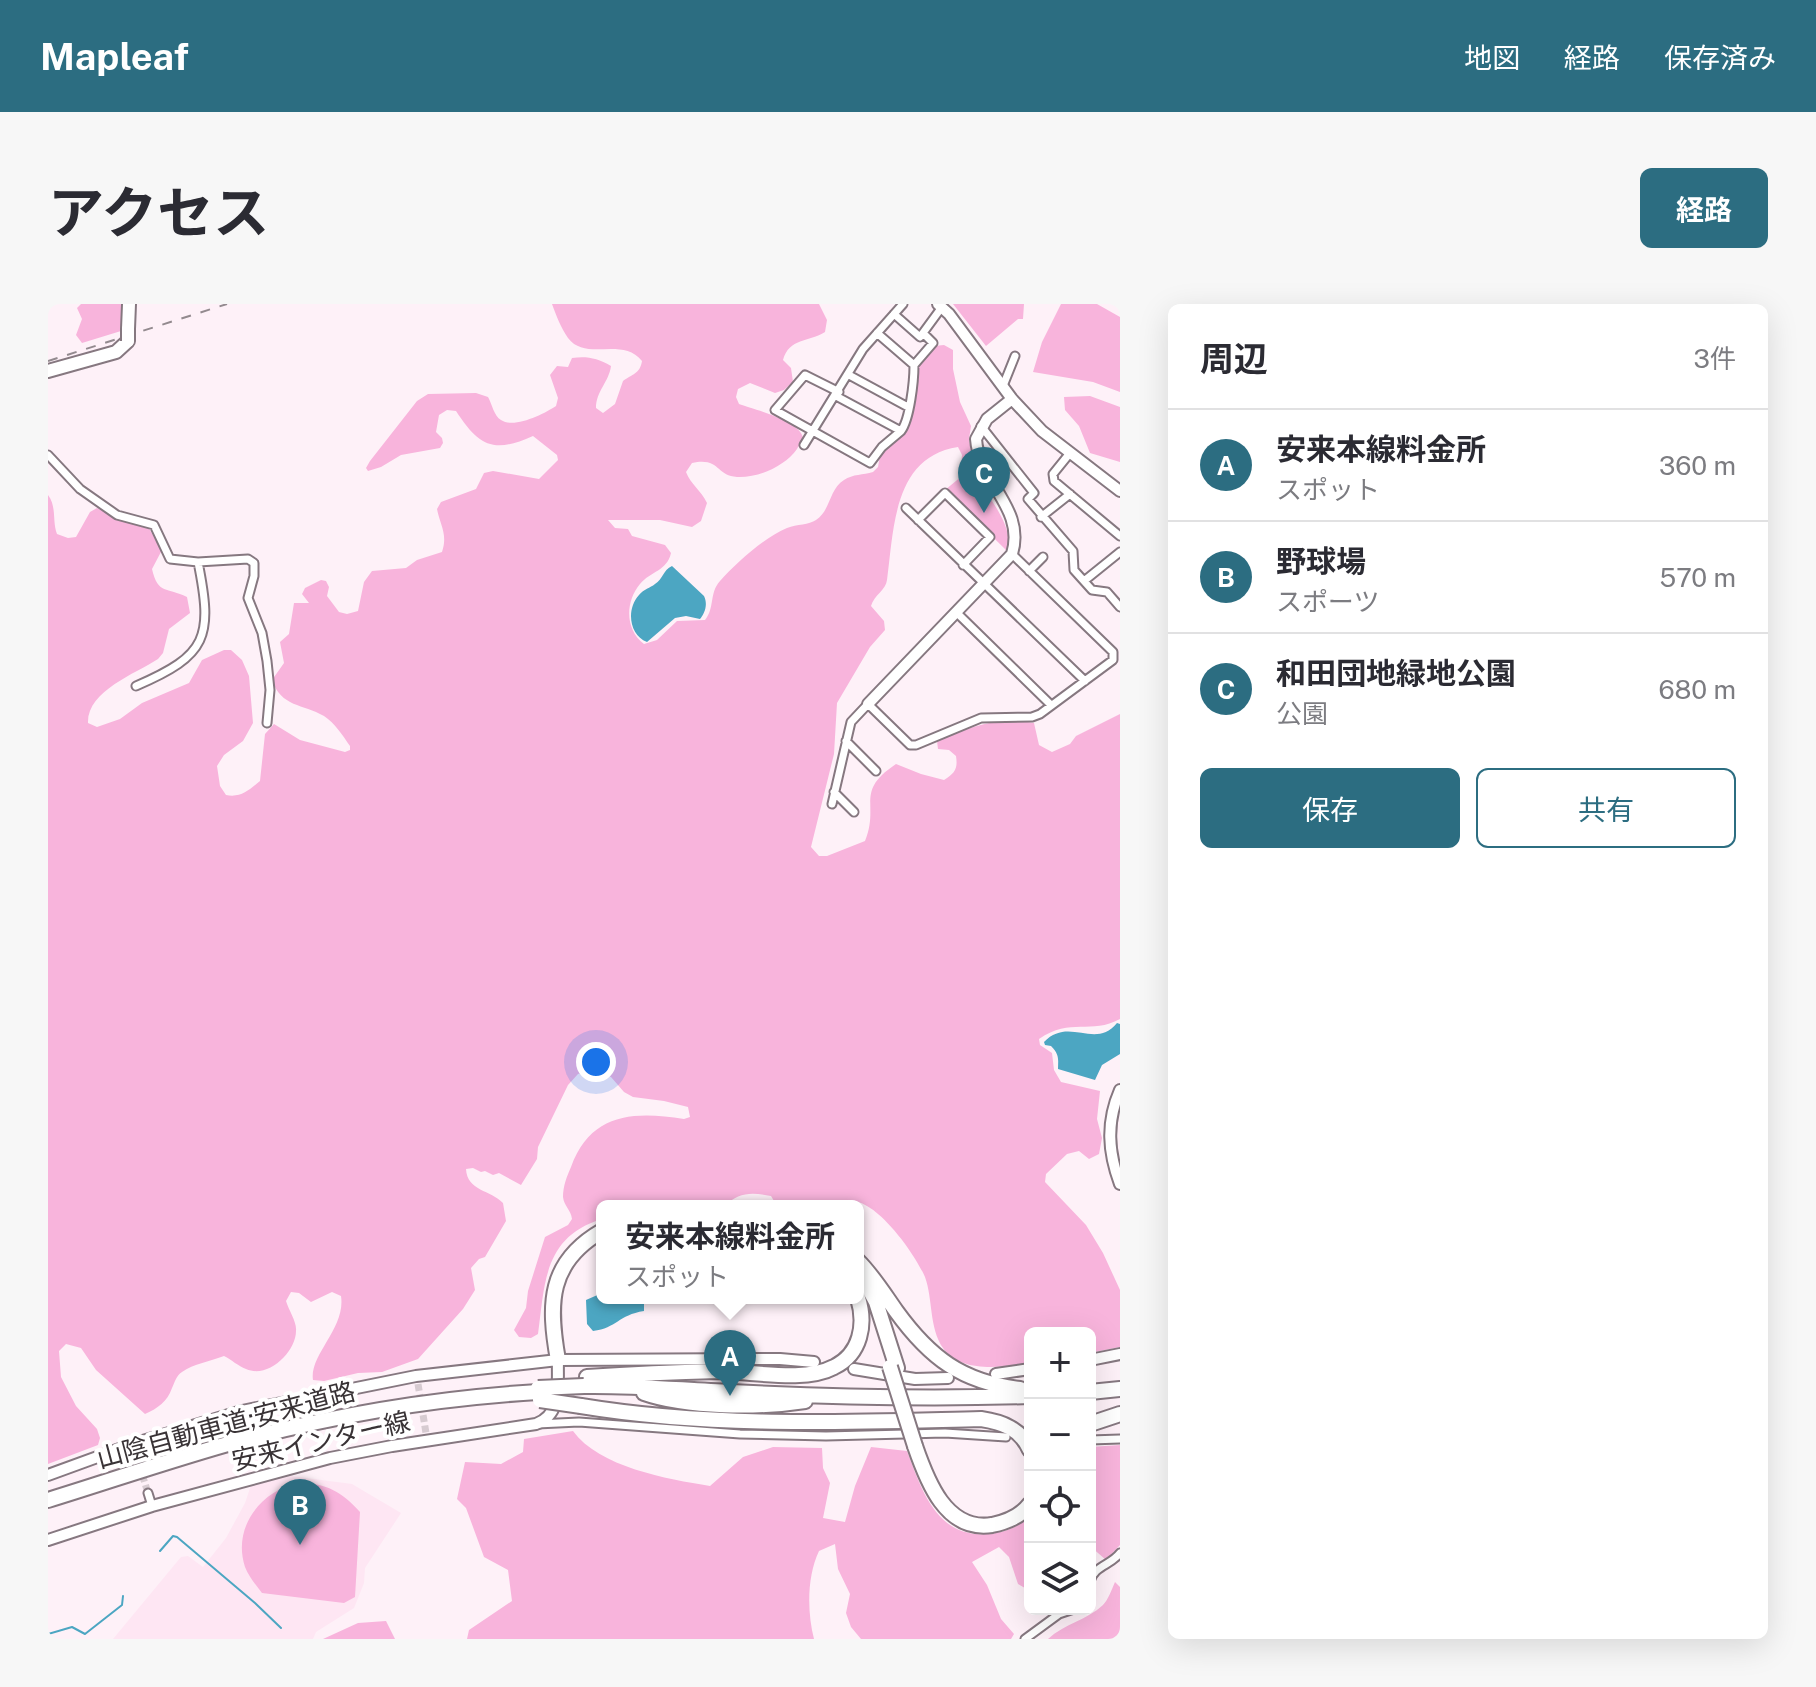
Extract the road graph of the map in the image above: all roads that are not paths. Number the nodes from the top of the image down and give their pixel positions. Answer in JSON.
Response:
{"nodes":[{"id":1,"x":129,"y":304,"type":"edge"},
{"id":2,"x":903,"y":304,"type":"edge"},
{"id":3,"x":940,"y":306,"type":"edge"},
{"id":4,"x":894,"y":314,"type":"junction"},
{"id":5,"x":877,"y":333,"type":"junction"},
{"id":6,"x":923,"y":333,"type":"junction"},
{"id":7,"x":1015,"y":356,"type":"dead end"},
{"id":8,"x":914,"y":365,"type":"junction"},
{"id":9,"x":48,"y":371,"type":"edge"},
{"id":10,"x":849,"y":375,"type":"junction"},
{"id":11,"x":1003,"y":386,"type":"junction"},
{"id":12,"x":838,"y":394,"type":"junction"},
{"id":13,"x":1012,"y":399,"type":"junction"},
{"id":14,"x":908,"y":407,"type":"junction"},
{"id":15,"x":981,"y":426,"type":"junction"},
{"id":16,"x":901,"y":431,"type":"junction"},
{"id":17,"x":814,"y":432,"type":"junction"},
{"id":18,"x":804,"y":445,"type":"dead end"},
{"id":19,"x":1070,"y":453,"type":"junction"},
{"id":20,"x":48,"y":455,"type":"edge"},
{"id":21,"x":1120,"y":491,"type":"edge"},
{"id":22,"x":1070,"y":494,"type":"junction"},
{"id":23,"x":906,"y":508,"type":"dead end"},
{"id":24,"x":1041,"y":517,"type":"junction"},
{"id":25,"x":918,"y":520,"type":"junction"},
{"id":26,"x":1120,"y":536,"type":"edge"},
{"id":27,"x":1120,"y":552,"type":"edge"},
{"id":28,"x":1012,"y":554,"type":"junction"},
{"id":29,"x":1043,"y":557,"type":"dead end"},
{"id":30,"x":198,"y":562,"type":"junction"},
{"id":31,"x":963,"y":565,"type":"junction"},
{"id":32,"x":1029,"y":571,"type":"junction"},
{"id":33,"x":1084,"y":581,"type":"junction"},
{"id":34,"x":984,"y":584,"type":"junction"},
{"id":35,"x":1120,"y":607,"type":"edge"},
{"id":36,"x":956,"y":612,"type":"junction"},
{"id":37,"x":1085,"y":681,"type":"junction"},
{"id":38,"x":136,"y":686,"type":"dead end"},
{"id":39,"x":868,"y":704,"type":"junction"},
{"id":40,"x":1051,"y":705,"type":"junction"},
{"id":41,"x":267,"y":723,"type":"dead end"},
{"id":42,"x":846,"y":741,"type":"junction"},
{"id":43,"x":876,"y":771,"type":"dead end"},
{"id":44,"x":834,"y":792,"type":"junction"},
{"id":45,"x":832,"y":804,"type":"dead end"},
{"id":46,"x":854,"y":812,"type":"dead end"},
{"id":47,"x":1120,"y":1090,"type":"edge"},
{"id":48,"x":1120,"y":1184,"type":"edge"},
{"id":49,"x":596,"y":1234,"type":"edge"},
{"id":50,"x":596,"y":1242,"type":"edge"},
{"id":51,"x":864,"y":1268,"type":"edge"},
{"id":52,"x":864,"y":1279,"type":"edge"},
{"id":53,"x":864,"y":1293,"type":"edge"},
{"id":54,"x":860,"y":1304,"type":"edge"},
{"id":55,"x":1120,"y":1354,"type":"edge"},
{"id":56,"x":1096,"y":1359,"type":"edge"},
{"id":57,"x":558,"y":1360,"type":"junction"},
{"id":58,"x":814,"y":1362,"type":"dead end"},
{"id":59,"x":894,"y":1367,"type":"junction"},
{"id":60,"x":854,"y":1369,"type":"dead end"},
{"id":61,"x":1024,"y":1370,"type":"edge"},
{"id":62,"x":996,"y":1374,"type":"dead end"},
{"id":63,"x":948,"y":1378,"type":"dead end"},
{"id":64,"x":584,"y":1384,"type":"junction"},
{"id":65,"x":1024,"y":1388,"type":"edge"},
{"id":66,"x":1120,"y":1389,"type":"edge"},
{"id":67,"x":538,"y":1390,"type":"junction"},
{"id":68,"x":1096,"y":1391,"type":"edge"},
{"id":69,"x":1024,"y":1396,"type":"edge"},
{"id":70,"x":1120,"y":1414,"type":"edge"},
{"id":71,"x":1096,"y":1422,"type":"edge"},
{"id":72,"x":536,"y":1424,"type":"junction"},
{"id":73,"x":1006,"y":1437,"type":"dead end"},
{"id":74,"x":1120,"y":1439,"type":"edge"},
{"id":75,"x":1096,"y":1440,"type":"edge"},
{"id":76,"x":1024,"y":1442,"type":"edge"},
{"id":77,"x":918,"y":1446,"type":"junction"},
{"id":78,"x":48,"y":1475,"type":"edge"},
{"id":79,"x":148,"y":1493,"type":"tunnel mouth"},
{"id":80,"x":48,"y":1498,"type":"edge"},
{"id":81,"x":1024,"y":1498,"type":"edge"},
{"id":82,"x":152,"y":1506,"type":"junction"},
{"id":83,"x":1024,"y":1509,"type":"edge"},
{"id":84,"x":48,"y":1540,"type":"edge"},
{"id":85,"x":1120,"y":1553,"type":"edge"},
{"id":86,"x":1096,"y":1570,"type":"edge"},
{"id":87,"x":1058,"y":1615,"type":"edge"},
{"id":88,"x":1025,"y":1639,"type":"edge"}],
"edges":[{"from":1,"to":9,"type":"main road"},
{"from":2,"to":4,"type":"street"},
{"from":3,"to":6,"type":"street"},
{"from":3,"to":11,"type":"main road"},
{"from":4,"to":5,"type":"street"},
{"from":4,"to":6,"type":"street"},
{"from":5,"to":8,"type":"street"},
{"from":5,"to":10,"type":"street"},
{"from":6,"to":8,"type":"street"},
{"from":7,"to":11,"type":"street"},
{"from":8,"to":14,"type":"street"},
{"from":10,"to":12,"type":"street"},
{"from":10,"to":14,"type":"street"},
{"from":11,"to":13,"type":"main road"},
{"from":12,"to":16,"type":"street"},
{"from":12,"to":17,"type":"street"},
{"from":12,"to":17,"type":"street"},
{"from":13,"to":15,"type":"main road"},
{"from":13,"to":19,"type":"main road"},
{"from":14,"to":16,"type":"street"},
{"from":15,"to":24,"type":"street"},
{"from":15,"to":28,"type":"main road"},
{"from":16,"to":17,"type":"street"},
{"from":17,"to":18,"type":"street"},
{"from":19,"to":21,"type":"main road"},
{"from":19,"to":22,"type":"street"},
{"from":20,"to":30,"type":"street"},
{"from":22,"to":24,"type":"street"},
{"from":22,"to":26,"type":"street"},
{"from":23,"to":25,"type":"street"},
{"from":24,"to":33,"type":"street"},
{"from":25,"to":31,"type":"street"},
{"from":25,"to":31,"type":"street"},
{"from":27,"to":33,"type":"street"},
{"from":28,"to":32,"type":"street"},
{"from":28,"to":34,"type":"main road"},
{"from":29,"to":32,"type":"street"},
{"from":30,"to":38,"type":"street"},
{"from":30,"to":41,"type":"street"},
{"from":31,"to":34,"type":"street"},
{"from":32,"to":37,"type":"street"},
{"from":33,"to":35,"type":"street"},
{"from":34,"to":36,"type":"main road"},
{"from":34,"to":37,"type":"street"},
{"from":36,"to":39,"type":"main road"},
{"from":36,"to":40,"type":"street"},
{"from":37,"to":40,"type":"street"},
{"from":39,"to":40,"type":"street"},
{"from":39,"to":42,"type":"street"},
{"from":42,"to":43,"type":"street"},
{"from":42,"to":44,"type":"street"},
{"from":44,"to":45,"type":"street"},
{"from":44,"to":46,"type":"street"},
{"from":47,"to":48,"type":"main road"},
{"from":49,"to":57,"type":"highway"},
{"from":50,"to":57,"type":"highway"},
{"from":51,"to":65,"type":"highway"},
{"from":52,"to":59,"type":"highway"},
{"from":53,"to":59,"type":"highway"},
{"from":54,"to":64,"type":"highway"},
{"from":55,"to":56,"type":"main road"},
{"from":57,"to":58,"type":"main road","name":"安来インター線"},
{"from":57,"to":72,"type":"main road"},
{"from":57,"to":78,"type":"main road","name":"安来インター線"},
{"from":59,"to":77,"type":"highway"},
{"from":60,"to":63,"type":"main road"},
{"from":61,"to":62,"type":"main road"},
{"from":64,"to":67,"type":"highway"},
{"from":64,"to":69,"type":"highway"},
{"from":66,"to":68,"type":"highway"},
{"from":67,"to":76,"type":"highway","bridge":true},
{"from":67,"to":80,"type":"highway","name":"山陰自動車道;安来道路"},
{"from":70,"to":71,"type":"highway"},
{"from":72,"to":73,"type":"street"},
{"from":72,"to":82,"type":"main road","name":"安来インター線"},
{"from":74,"to":75,"type":"street"},
{"from":77,"to":81,"type":"highway"},
{"from":77,"to":83,"type":"highway"},
{"from":79,"to":82,"type":"street"},
{"from":82,"to":84,"type":"main road","name":"安来インター線"},
{"from":85,"to":86,"type":"street"},
{"from":87,"to":88,"type":"street"}]}
